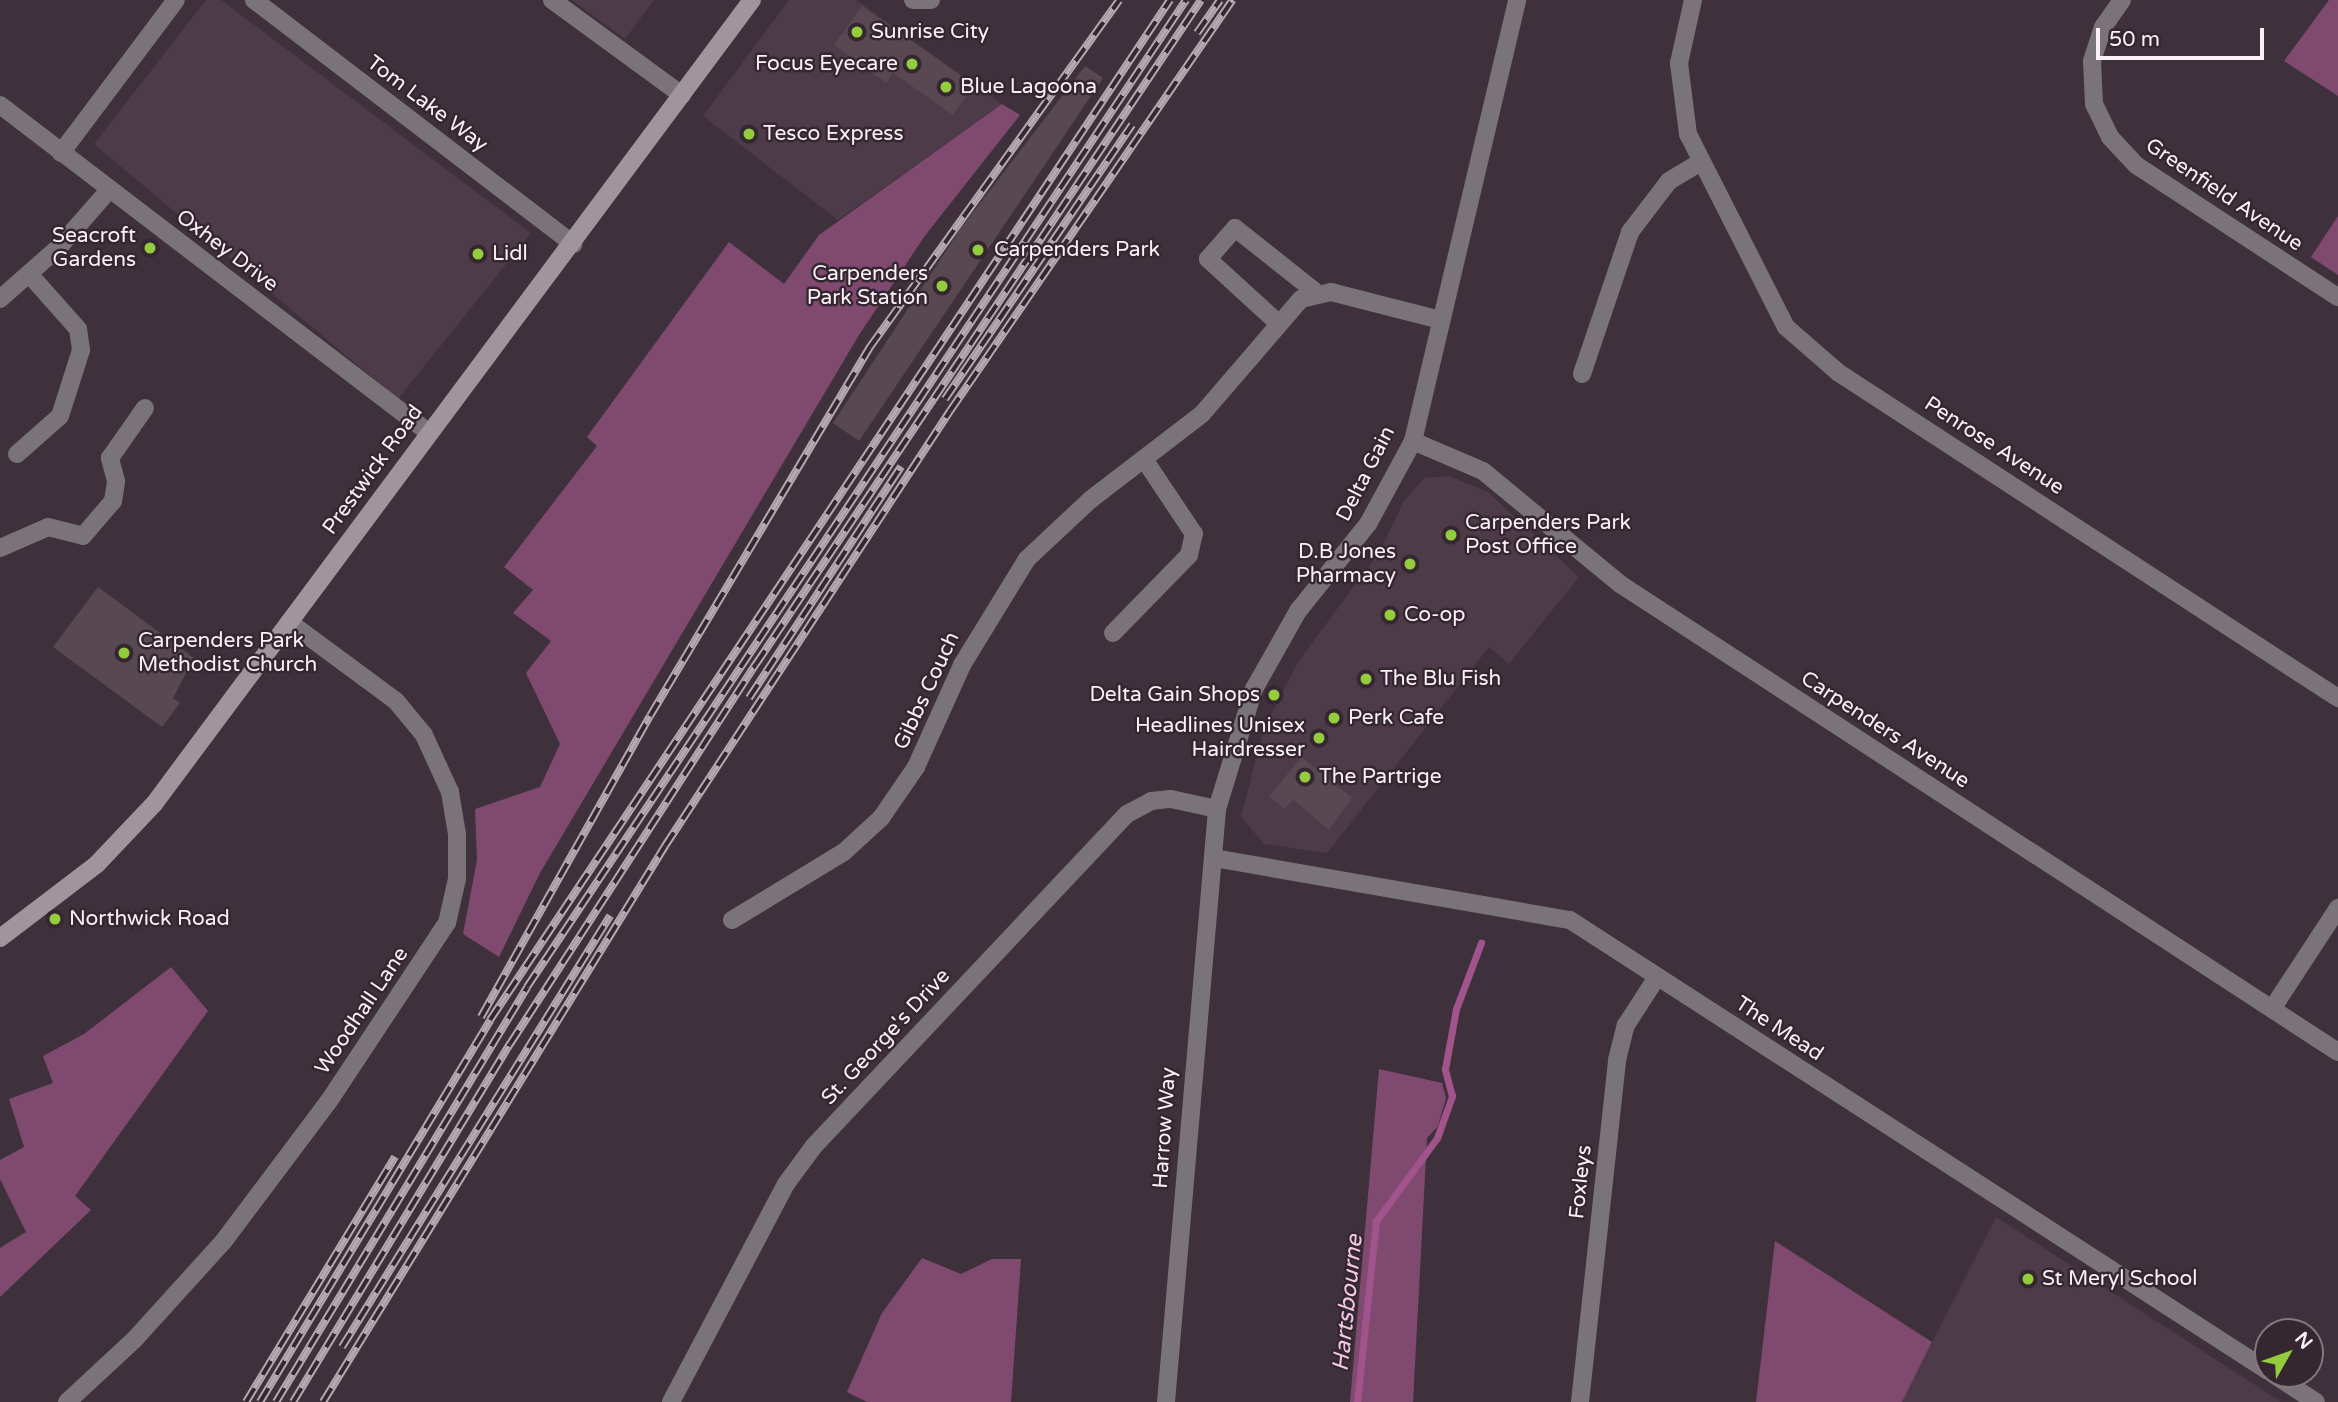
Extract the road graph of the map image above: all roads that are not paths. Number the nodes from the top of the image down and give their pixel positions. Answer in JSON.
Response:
{"nodes":[{"id":1,"x":176,"y":0,"type":"edge"},
{"id":2,"x":254,"y":0,"type":"edge"},
{"id":3,"x":552,"y":0,"type":"edge"},
{"id":4,"x":752,"y":0,"type":"edge"},
{"id":5,"x":913,"y":0,"type":"edge"},
{"id":6,"x":931,"y":0,"type":"edge"},
{"id":7,"x":1517,"y":0,"type":"edge"},
{"id":8,"x":1693,"y":0,"type":"edge"},
{"id":9,"x":2122,"y":0,"type":"edge"},
{"id":10,"x":682,"y":95,"type":"junction"},
{"id":11,"x":0,"y":105,"type":"edge"},
{"id":12,"x":61,"y":153,"type":"junction"},
{"id":13,"x":1701,"y":162,"type":"junction"},
{"id":14,"x":110,"y":190,"type":"junction"},
{"id":15,"x":573,"y":244,"type":"junction"},
{"id":16,"x":30,"y":275,"type":"junction"},
{"id":17,"x":1317,"y":293,"type":"junction"},
{"id":18,"x":2338,"y":297,"type":"edge"},
{"id":19,"x":0,"y":299,"type":"edge"},
{"id":20,"x":1441,"y":320,"type":"junction"},
{"id":21,"x":1279,"y":323,"type":"junction"},
{"id":22,"x":1582,"y":374,"type":"dead end"},
{"id":23,"x":145,"y":408,"type":"dead end"},
{"id":24,"x":428,"y":432,"type":"junction"},
{"id":25,"x":1413,"y":441,"type":"junction"},
{"id":26,"x":17,"y":454,"type":"dead end"},
{"id":27,"x":1144,"y":459,"type":"junction"},
{"id":28,"x":0,"y":548,"type":"edge"},
{"id":29,"x":289,"y":622,"type":"junction"},
{"id":30,"x":1113,"y":633,"type":"dead end"},
{"id":31,"x":2338,"y":698,"type":"edge"},
{"id":32,"x":1217,"y":808,"type":"junction"},
{"id":33,"x":1214,"y":858,"type":"junction"},
{"id":34,"x":2338,"y":908,"type":"edge"},
{"id":35,"x":732,"y":920,"type":"dead end"},
{"id":36,"x":0,"y":937,"type":"edge"},
{"id":37,"x":1657,"y":977,"type":"junction"},
{"id":38,"x":2272,"y":1009,"type":"junction"},
{"id":39,"x":2338,"y":1052,"type":"edge"},
{"id":40,"x":2254,"y":1362,"type":"edge"},
{"id":41,"x":2294,"y":1388,"type":"edge"},
{"id":42,"x":67,"y":1402,"type":"edge"},
{"id":43,"x":671,"y":1402,"type":"edge"},
{"id":44,"x":1166,"y":1402,"type":"edge"},
{"id":45,"x":1580,"y":1402,"type":"edge"},
{"id":46,"x":2316,"y":1402,"type":"edge"}],
"edges":[{"from":1,"to":12,"type":"street"},
{"from":2,"to":15,"type":"street","name":"Tom Lake Way"},
{"from":3,"to":10,"type":"street"},
{"from":4,"to":10,"type":"main road","name":"Prestwick Road"},
{"from":5,"to":6,"type":"street"},
{"from":7,"to":20,"type":"street","name":"Delta Gain"},
{"from":8,"to":13,"type":"street","name":"Penrose Avenue"},
{"from":9,"to":18,"type":"street","name":"Greenfield Avenue"},
{"from":10,"to":15,"type":"main road","name":"Prestwick Road"},
{"from":11,"to":12,"type":"street","name":"Oxhey Drive"},
{"from":12,"to":14,"type":"street","name":"Oxhey Drive"},
{"from":13,"to":22,"type":"street"},
{"from":13,"to":31,"type":"street","name":"Penrose Avenue"},
{"from":14,"to":16,"type":"street"},
{"from":14,"to":24,"type":"street","name":"Oxhey Drive"},
{"from":15,"to":24,"type":"main road","name":"Prestwick Road"},
{"from":16,"to":19,"type":"street"},
{"from":16,"to":26,"type":"street"},
{"from":17,"to":20,"type":"street"},
{"from":17,"to":21,"type":"street","name":"Gibbs Couch"},
{"from":17,"to":21,"type":"street"},
{"from":20,"to":25,"type":"street","name":"Delta Gain"},
{"from":21,"to":27,"type":"street","name":"Gibbs Couch"},
{"from":23,"to":28,"type":"street"},
{"from":24,"to":29,"type":"main road","name":"Prestwick Road"},
{"from":25,"to":32,"type":"street","name":"Delta Gain"},
{"from":25,"to":38,"type":"street","name":"Carpenders Avenue"},
{"from":27,"to":30,"type":"street"},
{"from":27,"to":35,"type":"street","name":"Gibbs Couch"},
{"from":29,"to":36,"type":"main road","name":"Prestwick Road"},
{"from":29,"to":42,"type":"street","name":"Woodhall Lane"},
{"from":32,"to":33,"type":"street","name":"Delta Gain"},
{"from":32,"to":43,"type":"street","name":"St. George's Drive"},
{"from":33,"to":37,"type":"street","name":"The Mead"},
{"from":33,"to":44,"type":"street","name":"Harrow Way"},
{"from":34,"to":38,"type":"street"},
{"from":37,"to":40,"type":"street","name":"The Mead"},
{"from":37,"to":45,"type":"street","name":"Foxleys"},
{"from":38,"to":39,"type":"street","name":"Carpenders Avenue"},
{"from":41,"to":46,"type":"street"}]}
